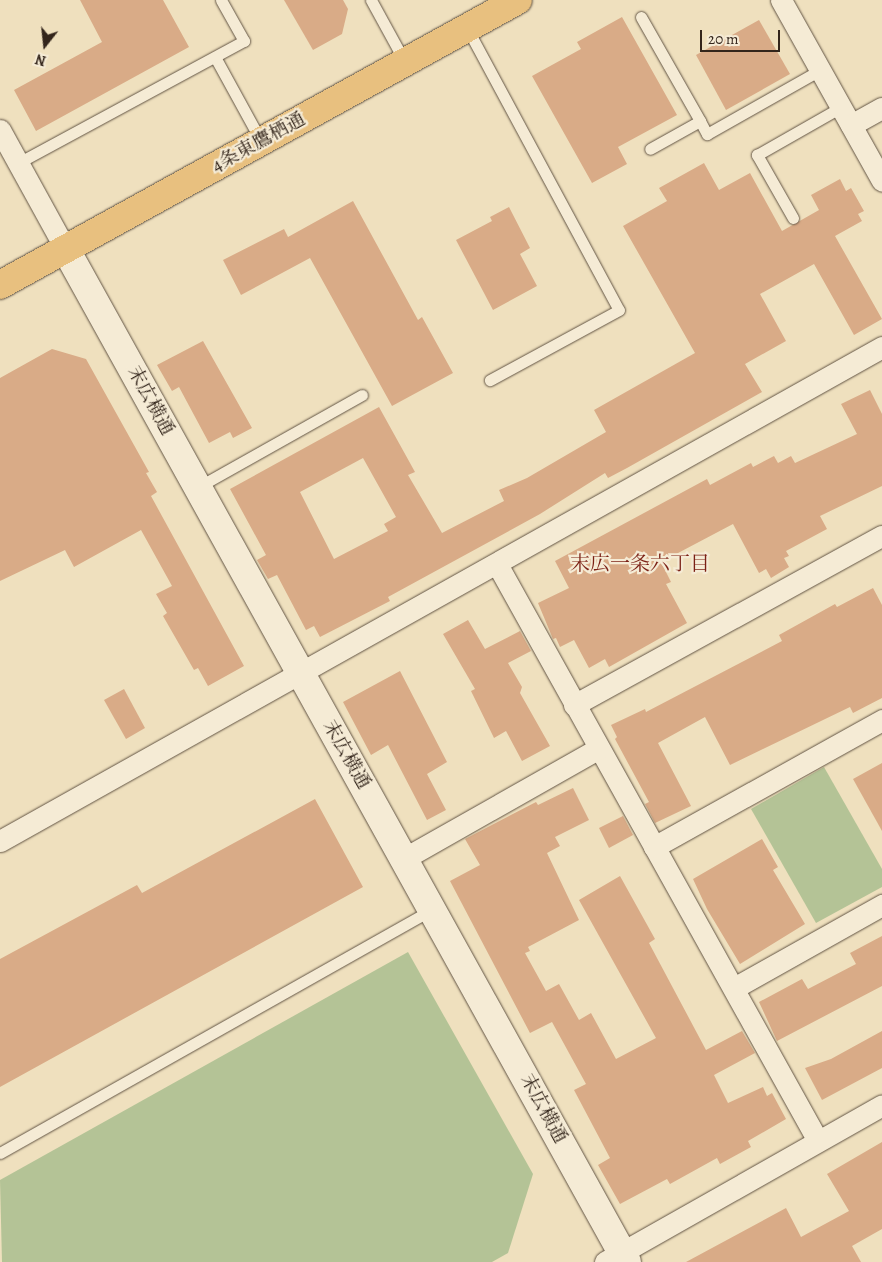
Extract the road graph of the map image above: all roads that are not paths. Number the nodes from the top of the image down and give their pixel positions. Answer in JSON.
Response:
{"nodes":[{"id":1,"x":222,"y":0,"type":"edge"},
{"id":2,"x":370,"y":0,"type":"edge"},
{"id":3,"x":518,"y":0,"type":"edge"},
{"id":4,"x":781,"y":0,"type":"edge"},
{"id":5,"x":488,"y":7,"type":"edge"},
{"id":6,"x":641,"y":17,"type":"dead end"},
{"id":7,"x":467,"y":28,"type":"junction"},
{"id":8,"x":215,"y":57,"type":"junction"},
{"id":9,"x":405,"y":62,"type":"junction"},
{"id":10,"x":820,"y":70,"type":"junction"},
{"id":11,"x":882,"y":108,"type":"edge"},
{"id":12,"x":846,"y":116,"type":"junction"},
{"id":13,"x":700,"y":121,"type":"junction"},
{"id":14,"x":0,"y":130,"type":"edge"},
{"id":15,"x":262,"y":141,"type":"junction"},
{"id":16,"x":650,"y":149,"type":"dead end"},
{"id":17,"x":18,"y":163,"type":"junction"},
{"id":18,"x":882,"y":181,"type":"edge"},
{"id":19,"x":793,"y":218,"type":"dead end"},
{"id":20,"x":65,"y":248,"type":"junction"},
{"id":21,"x":0,"y":286,"type":"edge"},
{"id":22,"x":882,"y":347,"type":"edge"},
{"id":23,"x":490,"y":380,"type":"dead end"},
{"id":24,"x":362,"y":395,"type":"dead end"},
{"id":25,"x":198,"y":488,"type":"junction"},
{"id":26,"x":882,"y":536,"type":"edge"},
{"id":27,"x":497,"y":564,"type":"junction"},
{"id":28,"x":301,"y":674,"type":"junction"},
{"id":29,"x":574,"y":705,"type":"junction"},
{"id":30,"x":882,"y":720,"type":"edge"},
{"id":31,"x":598,"y":748,"type":"junction"},
{"id":32,"x":0,"y":841,"type":"edge"},
{"id":33,"x":654,"y":847,"type":"junction"},
{"id":34,"x":405,"y":858,"type":"junction"},
{"id":35,"x":882,"y":905,"type":"edge"},
{"id":36,"x":433,"y":909,"type":"junction"},
{"id":37,"x":734,"y":988,"type":"junction"},
{"id":38,"x":882,"y":1105,"type":"edge"},
{"id":39,"x":818,"y":1141,"type":"junction"},
{"id":40,"x":0,"y":1153,"type":"edge"},
{"id":41,"x":618,"y":1259,"type":"edge"}],
"edges":[{"from":1,"to":8,"type":"lane"},
{"from":2,"to":9,"type":"lane"},
{"from":3,"to":5,"type":"highway","name":"4条東鷹栖通"},
{"from":4,"to":10,"type":"street"},
{"from":5,"to":7,"type":"highway","name":"4条東鷹栖通"},
{"from":6,"to":13,"type":"lane"},
{"from":7,"to":9,"type":"highway","name":"4条東鷹栖通"},
{"from":7,"to":23,"type":"lane"},
{"from":8,"to":15,"type":"lane"},
{"from":8,"to":17,"type":"lane"},
{"from":9,"to":15,"type":"highway","name":"4条東鷹栖通"},
{"from":10,"to":12,"type":"street"},
{"from":10,"to":13,"type":"lane"},
{"from":11,"to":12,"type":"street"},
{"from":12,"to":18,"type":"street"},
{"from":12,"to":19,"type":"lane"},
{"from":13,"to":16,"type":"lane"},
{"from":14,"to":17,"type":"street"},
{"from":15,"to":20,"type":"highway","name":"4条東鷹栖通"},
{"from":17,"to":20,"type":"street"},
{"from":20,"to":21,"type":"highway","name":"4条東鷹栖通"},
{"from":20,"to":25,"type":"street","name":"末広横通"},
{"from":22,"to":27,"type":"street"},
{"from":24,"to":25,"type":"lane"},
{"from":25,"to":28,"type":"street","name":"末広横通"},
{"from":26,"to":29,"type":"street"},
{"from":27,"to":28,"type":"street"},
{"from":27,"to":29,"type":"street"},
{"from":28,"to":32,"type":"street"},
{"from":28,"to":34,"type":"street","name":"末広横通"},
{"from":29,"to":31,"type":"street"},
{"from":30,"to":33,"type":"street"},
{"from":31,"to":33,"type":"street"},
{"from":31,"to":34,"type":"street"},
{"from":33,"to":37,"type":"street"},
{"from":34,"to":36,"type":"street","name":"末広横通"},
{"from":35,"to":37,"type":"street"},
{"from":36,"to":40,"type":"lane"},
{"from":36,"to":41,"type":"street","name":"末広横通"},
{"from":37,"to":39,"type":"street"},
{"from":38,"to":39,"type":"street"},
{"from":39,"to":41,"type":"street"}]}
